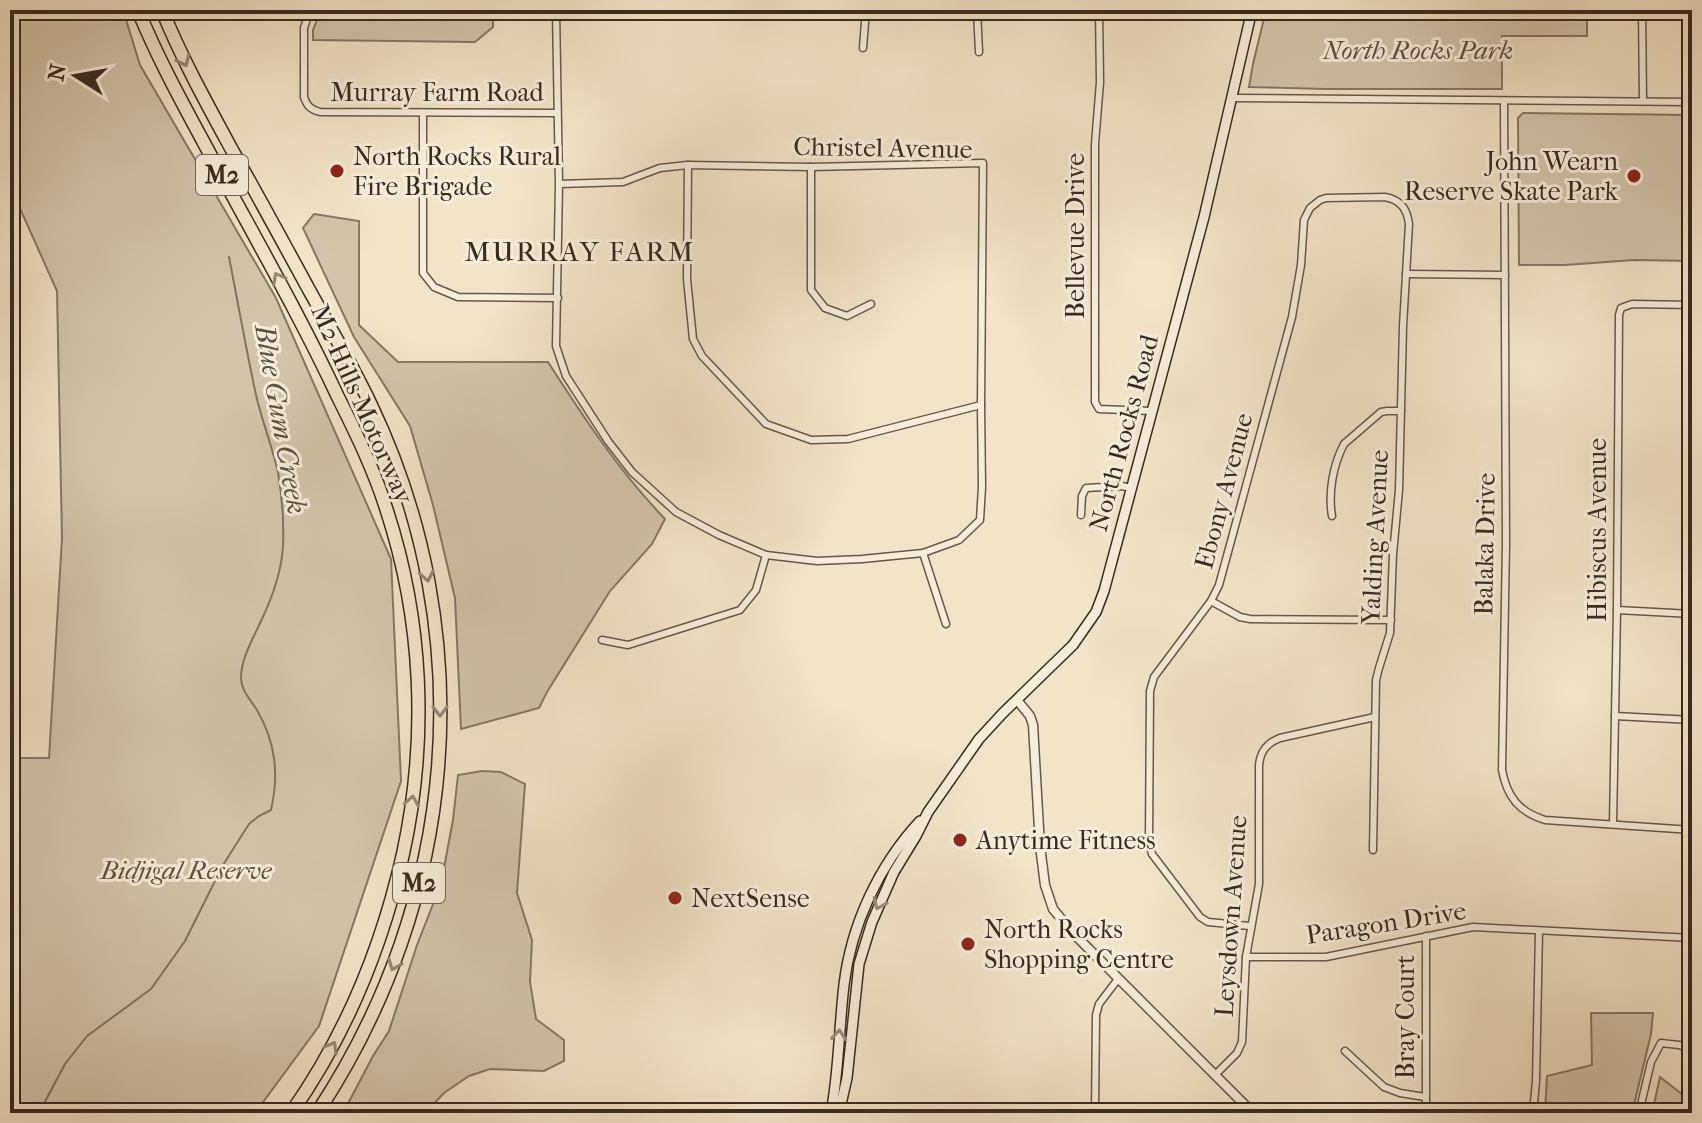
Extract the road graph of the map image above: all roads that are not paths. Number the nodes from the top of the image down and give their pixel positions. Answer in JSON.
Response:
{"nodes":[{"id":1,"x":138,"y":10,"type":"edge"},
{"id":2,"x":162,"y":10,"type":"edge"},
{"id":3,"x":212,"y":10,"type":"edge"},
{"id":4,"x":556,"y":10,"type":"edge"},
{"id":5,"x":866,"y":10,"type":"edge"},
{"id":6,"x":977,"y":10,"type":"edge"},
{"id":7,"x":1099,"y":10,"type":"edge"},
{"id":8,"x":1252,"y":10,"type":"edge"},
{"id":9,"x":1642,"y":10,"type":"edge"},
{"id":10,"x":309,"y":12,"type":"edge"},
{"id":11,"x":863,"y":48,"type":"dead end"},
{"id":12,"x":979,"y":52,"type":"dead end"},
{"id":13,"x":1233,"y":98,"type":"junction"},
{"id":14,"x":1504,"y":101,"type":"junction"},
{"id":15,"x":1643,"y":101,"type":"junction"},
{"id":16,"x":1692,"y":102,"type":"edge"},
{"id":17,"x":423,"y":113,"type":"junction"},
{"id":18,"x":557,"y":113,"type":"junction"},
{"id":19,"x":688,"y":165,"type":"junction"},
{"id":20,"x":811,"y":167,"type":"junction"},
{"id":21,"x":559,"y":184,"type":"junction"},
{"id":22,"x":1406,"y":274,"type":"junction"},
{"id":23,"x":1505,"y":275,"type":"junction"},
{"id":24,"x":558,"y":298,"type":"junction"},
{"id":25,"x":871,"y":304,"type":"dead end"},
{"id":26,"x":1692,"y":305,"type":"edge"},
{"id":27,"x":981,"y":405,"type":"junction"},
{"id":28,"x":1152,"y":411,"type":"junction"},
{"id":29,"x":1401,"y":411,"type":"junction"},
{"id":30,"x":1131,"y":488,"type":"junction"},
{"id":31,"x":1081,"y":515,"type":"dead end"},
{"id":32,"x":1332,"y":516,"type":"dead end"},
{"id":33,"x":923,"y":553,"type":"junction"},
{"id":34,"x":766,"y":555,"type":"junction"},
{"id":35,"x":1211,"y":601,"type":"junction"},
{"id":36,"x":1617,"y":610,"type":"junction"},
{"id":37,"x":1692,"y":614,"type":"edge"},
{"id":38,"x":1391,"y":620,"type":"junction"},
{"id":39,"x":946,"y":624,"type":"dead end"},
{"id":40,"x":602,"y":640,"type":"dead end"},
{"id":41,"x":1017,"y":700,"type":"junction"},
{"id":42,"x":1615,"y":716,"type":"junction"},
{"id":43,"x":1375,"y":717,"type":"junction"},
{"id":44,"x":1692,"y":720,"type":"edge"},
{"id":45,"x":1256,"y":744,"type":"dead end"},
{"id":46,"x":1264,"y":750,"type":"junction"},
{"id":47,"x":928,"y":812,"type":"junction"},
{"id":48,"x":1613,"y":824,"type":"junction"},
{"id":49,"x":1692,"y":830,"type":"edge"},
{"id":50,"x":1373,"y":850,"type":"dead end"},
{"id":51,"x":1250,"y":926,"type":"junction"},
{"id":52,"x":1539,"y":931,"type":"junction"},
{"id":53,"x":1426,"y":936,"type":"junction"},
{"id":54,"x":1692,"y":938,"type":"edge"},
{"id":55,"x":1246,"y":957,"type":"junction"},
{"id":56,"x":1118,"y":979,"type":"junction"},
{"id":57,"x":1692,"y":1050,"type":"edge"},
{"id":58,"x":1345,"y":1051,"type":"dead end"},
{"id":59,"x":1215,"y":1075,"type":"junction"},
{"id":60,"x":1425,"y":1097,"type":"junction"},
{"id":61,"x":291,"y":1113,"type":"edge"},
{"id":62,"x":317,"y":1113,"type":"edge"},
{"id":63,"x":831,"y":1113,"type":"edge"},
{"id":64,"x":839,"y":1113,"type":"edge"},
{"id":65,"x":1095,"y":1113,"type":"edge"},
{"id":66,"x":1253,"y":1113,"type":"edge"},
{"id":67,"x":1426,"y":1113,"type":"edge"},
{"id":68,"x":1533,"y":1113,"type":"edge"},
{"id":69,"x":1639,"y":1113,"type":"edge"}],
"edges":[{"from":61,"to":1,"type":"highway","name":"M2 Hills Motorway","number":"M2","one_way":true},
{"from":2,"to":62,"type":"highway","name":"M2 Hills Motorway","number":"M2","one_way":true},
{"from":3,"to":10,"type":"street"},
{"from":4,"to":18,"type":"street","name":"Murray Farm Road"},
{"from":5,"to":11,"type":"street"},
{"from":6,"to":12,"type":"street"},
{"from":7,"to":28,"type":"street","name":"Bellevue Drive"},
{"from":8,"to":13,"type":"main road","name":"North Rocks Road"},
{"from":9,"to":15,"type":"street"},
{"from":10,"to":17,"type":"street","name":"Murray Farm Road"},
{"from":13,"to":14,"type":"street"},
{"from":13,"to":28,"type":"main road","name":"North Rocks Road"},
{"from":14,"to":15,"type":"street"},
{"from":14,"to":23,"type":"street","name":"Balaka Drive"},
{"from":15,"to":16,"type":"street"},
{"from":17,"to":18,"type":"street","name":"Murray Farm Road"},
{"from":17,"to":24,"type":"street"},
{"from":18,"to":21,"type":"street","name":"Christel Avenue"},
{"from":19,"to":20,"type":"street","name":"Christel Avenue"},
{"from":19,"to":21,"type":"street","name":"Christel Avenue"},
{"from":19,"to":27,"type":"street"},
{"from":20,"to":25,"type":"street"},
{"from":20,"to":27,"type":"street","name":"Christel Avenue"},
{"from":21,"to":24,"type":"street","name":"Christel Avenue"},
{"from":22,"to":23,"type":"street"},
{"from":22,"to":29,"type":"street","name":"Yalding Avenue"},
{"from":22,"to":35,"type":"street","name":"Ebony Avenue"},
{"from":23,"to":48,"type":"street","name":"Balaka Drive"},
{"from":24,"to":34,"type":"street","name":"Christel Avenue"},
{"from":26,"to":36,"type":"street","name":"Hibiscus Avenue"},
{"from":27,"to":33,"type":"street","name":"Christel Avenue"},
{"from":28,"to":30,"type":"main road","name":"North Rocks Road"},
{"from":29,"to":32,"type":"street"},
{"from":29,"to":38,"type":"street","name":"Yalding Avenue"},
{"from":30,"to":31,"type":"street"},
{"from":30,"to":41,"type":"main road","name":"North Rocks Road"},
{"from":33,"to":34,"type":"street","name":"Christel Avenue"},
{"from":33,"to":39,"type":"street"},
{"from":34,"to":40,"type":"street"},
{"from":35,"to":38,"type":"street"},
{"from":35,"to":51,"type":"street","name":"Ebony Avenue"},
{"from":36,"to":37,"type":"street"},
{"from":36,"to":42,"type":"street","name":"Hibiscus Avenue"},
{"from":38,"to":43,"type":"street","name":"Yalding Avenue"},
{"from":41,"to":47,"type":"main road","name":"North Rocks Road"},
{"from":41,"to":56,"type":"street"},
{"from":42,"to":44,"type":"street"},
{"from":42,"to":48,"type":"street","name":"Hibiscus Avenue"},
{"from":43,"to":46,"type":"street"},
{"from":43,"to":50,"type":"street","name":"Yalding Avenue"},
{"from":45,"to":46,"type":"street"},
{"from":46,"to":51,"type":"street","name":"Leysdown Avenue"},
{"from":63,"to":47,"type":"main road","name":"North Rocks Road","one_way":true},
{"from":47,"to":64,"type":"main road","name":"North Rocks Road","one_way":true},
{"from":48,"to":49,"type":"street","name":"Balaka Drive"},
{"from":51,"to":55,"type":"street","name":"Leysdown Avenue"},
{"from":52,"to":53,"type":"street","name":"Paragon Drive"},
{"from":52,"to":54,"type":"street","name":"Paragon Drive"},
{"from":52,"to":68,"type":"street"},
{"from":53,"to":55,"type":"street","name":"Paragon Drive"},
{"from":53,"to":60,"type":"street","name":"Bray Court"},
{"from":55,"to":59,"type":"street","name":"Leysdown Avenue"},
{"from":56,"to":59,"type":"street"},
{"from":56,"to":65,"type":"street"},
{"from":57,"to":69,"type":"street"},
{"from":58,"to":60,"type":"street","name":"Bray Court"},
{"from":59,"to":66,"type":"street"},
{"from":60,"to":67,"type":"street","name":"Bray Court"}]}
